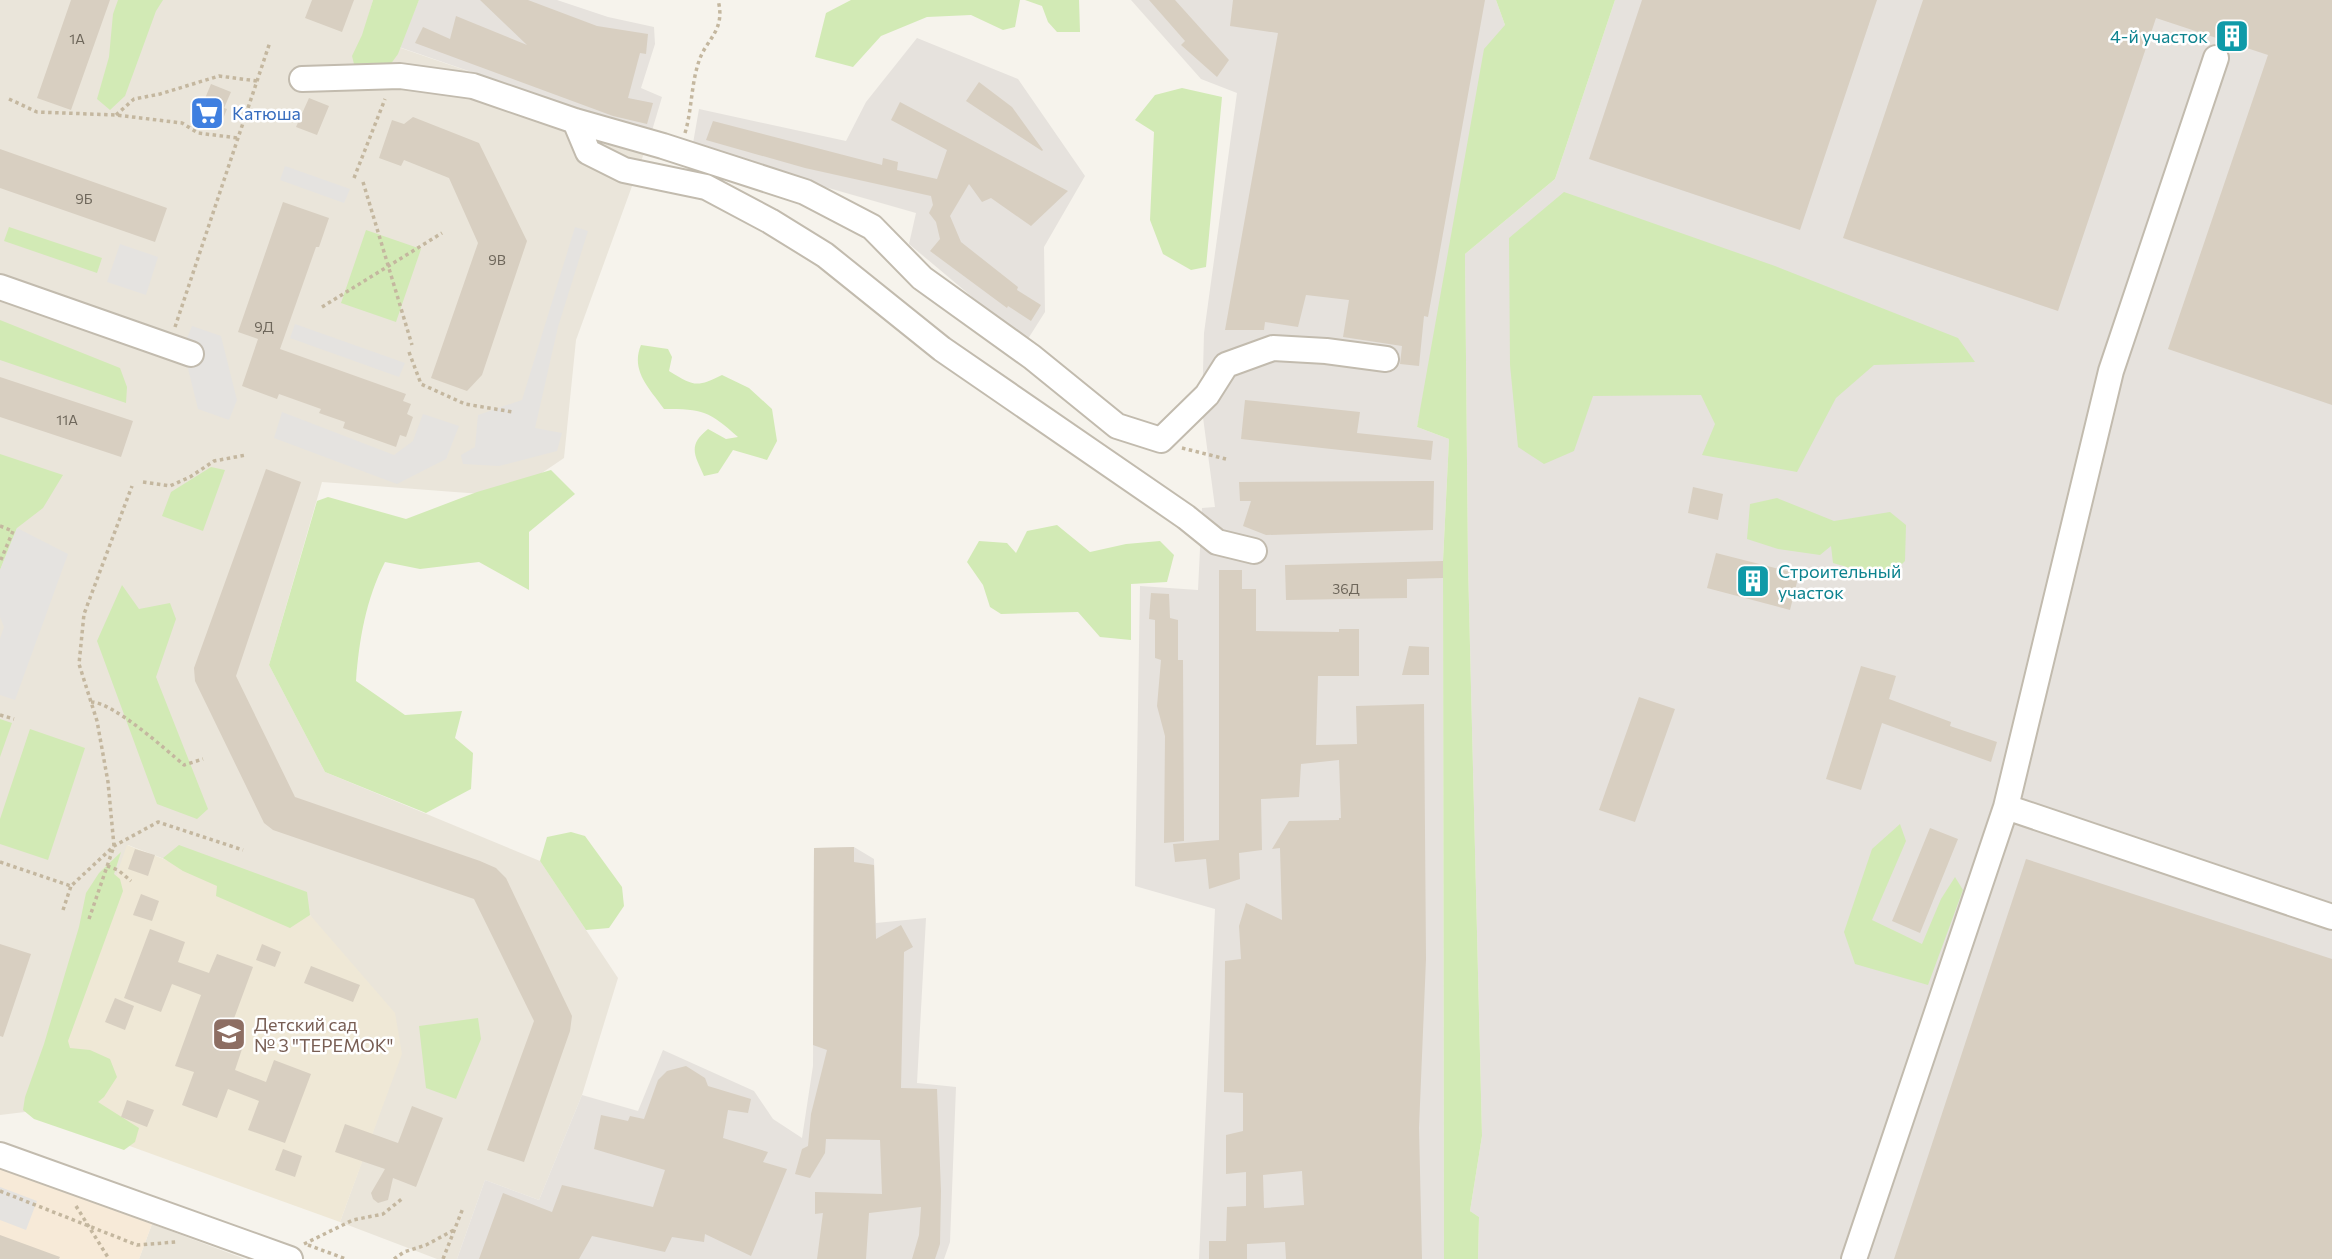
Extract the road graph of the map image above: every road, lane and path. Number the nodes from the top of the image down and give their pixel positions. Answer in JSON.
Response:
{"nodes":[{"id":1,"x":718,"y":0,"type":"edge"},
{"id":2,"x":270,"y":42,"type":"dead end"},
{"id":3,"x":2216,"y":58,"type":"dead end"},
{"id":4,"x":400,"y":76,"type":"junction"},
{"id":5,"x":302,"y":79,"type":"dead end"},
{"id":6,"x":257,"y":81,"type":"junction"},
{"id":7,"x":9,"y":99,"type":"dead end"},
{"id":8,"x":116,"y":115,"type":"junction"},
{"id":9,"x":575,"y":121,"type":"junction"},
{"id":10,"x":238,"y":138,"type":"junction"},
{"id":11,"x":678,"y":151,"type":"junction"},
{"id":12,"x":354,"y":178,"type":"dead end"},
{"id":13,"x":363,"y":182,"type":"dead end"},
{"id":14,"x":442,"y":233,"type":"dead end"},
{"id":15,"x":388,"y":266,"type":"junction"},
{"id":16,"x":0,"y":287,"type":"edge"},
{"id":17,"x":322,"y":307,"type":"dead end"},
{"id":18,"x":412,"y":345,"type":"dead end"},
{"id":19,"x":180,"y":350,"type":"joint"},
{"id":20,"x":409,"y":352,"type":"dead end"},
{"id":21,"x":1386,"y":359,"type":"dead end"},
{"id":22,"x":513,"y":412,"type":"dead end"},
{"id":23,"x":1161,"y":439,"type":"junction"},
{"id":24,"x":246,"y":455,"type":"dead end"},
{"id":25,"x":1226,"y":459,"type":"dead end"},
{"id":26,"x":143,"y":482,"type":"dead end"},
{"id":27,"x":132,"y":486,"type":"dead end"},
{"id":28,"x":0,"y":526,"type":"edge"},
{"id":29,"x":1254,"y":551,"type":"dead end"},
{"id":30,"x":0,"y":562,"type":"edge"},
{"id":31,"x":91,"y":702,"type":"junction"},
{"id":32,"x":0,"y":715,"type":"edge"},
{"id":33,"x":14,"y":719,"type":"dead end"},
{"id":34,"x":204,"y":759,"type":"dead end"},
{"id":35,"x":2006,"y":807,"type":"junction"},
{"id":36,"x":114,"y":846,"type":"junction"},
{"id":37,"x":243,"y":850,"type":"dead end"},
{"id":38,"x":0,"y":862,"type":"edge"},
{"id":39,"x":107,"y":866,"type":"junction"},
{"id":40,"x":131,"y":881,"type":"dead end"},
{"id":41,"x":71,"y":886,"type":"junction"},
{"id":42,"x":63,"y":910,"type":"dead end"},
{"id":43,"x":2332,"y":917,"type":"edge"},
{"id":44,"x":89,"y":919,"type":"dead end"},
{"id":45,"x":0,"y":1155,"type":"edge"},
{"id":46,"x":0,"y":1191,"type":"edge"},
{"id":47,"x":403,"y":1198,"type":"dead end"},
{"id":48,"x":75,"y":1206,"type":"dead end"},
{"id":49,"x":463,"y":1208,"type":"dead end"},
{"id":50,"x":88,"y":1226,"type":"junction"},
{"id":51,"x":454,"y":1230,"type":"junction"},
{"id":52,"x":177,"y":1242,"type":"dead end"},
{"id":53,"x":297,"y":1251,"type":"edge"},
{"id":54,"x":109,"y":1259,"type":"edge"},
{"id":55,"x":394,"y":1259,"type":"edge"},
{"id":56,"x":443,"y":1259,"type":"edge"},
{"id":57,"x":1854,"y":1259,"type":"edge"}],
"edges":[{"from":1,"to":11,"type":"path"},
{"from":2,"to":6,"type":"path"},
{"from":3,"to":35,"type":"street"},
{"from":4,"to":5,"type":"street"},
{"from":4,"to":9,"type":"street"},
{"from":4,"to":12,"type":"path"},
{"from":6,"to":8,"type":"path"},
{"from":6,"to":10,"type":"path"},
{"from":7,"to":8,"type":"path"},
{"from":8,"to":10,"type":"path"},
{"from":9,"to":11,"type":"street"},
{"from":9,"to":29,"type":"street"},
{"from":10,"to":19,"type":"path"},
{"from":11,"to":23,"type":"street"},
{"from":13,"to":15,"type":"path"},
{"from":14,"to":15,"type":"path"},
{"from":15,"to":17,"type":"path"},
{"from":15,"to":18,"type":"path"},
{"from":16,"to":19,"type":"street"},
{"from":20,"to":22,"type":"path"},
{"from":21,"to":23,"type":"street"},
{"from":23,"to":25,"type":"path"},
{"from":24,"to":26,"type":"path"},
{"from":27,"to":31,"type":"path"},
{"from":28,"to":30,"type":"path"},
{"from":31,"to":34,"type":"path"},
{"from":31,"to":36,"type":"path"},
{"from":32,"to":33,"type":"path"},
{"from":35,"to":43,"type":"street"},
{"from":35,"to":57,"type":"street"},
{"from":36,"to":37,"type":"path"},
{"from":36,"to":39,"type":"path"},
{"from":36,"to":41,"type":"path"},
{"from":38,"to":41,"type":"path"},
{"from":39,"to":40,"type":"path"},
{"from":39,"to":44,"type":"path"},
{"from":41,"to":42,"type":"path"},
{"from":45,"to":53,"type":"street"},
{"from":46,"to":50,"type":"path"},
{"from":47,"to":53,"type":"path"},
{"from":48,"to":50,"type":"path"},
{"from":49,"to":51,"type":"path"},
{"from":50,"to":52,"type":"path"},
{"from":50,"to":54,"type":"path"},
{"from":51,"to":55,"type":"path"},
{"from":51,"to":56,"type":"path"}]}
